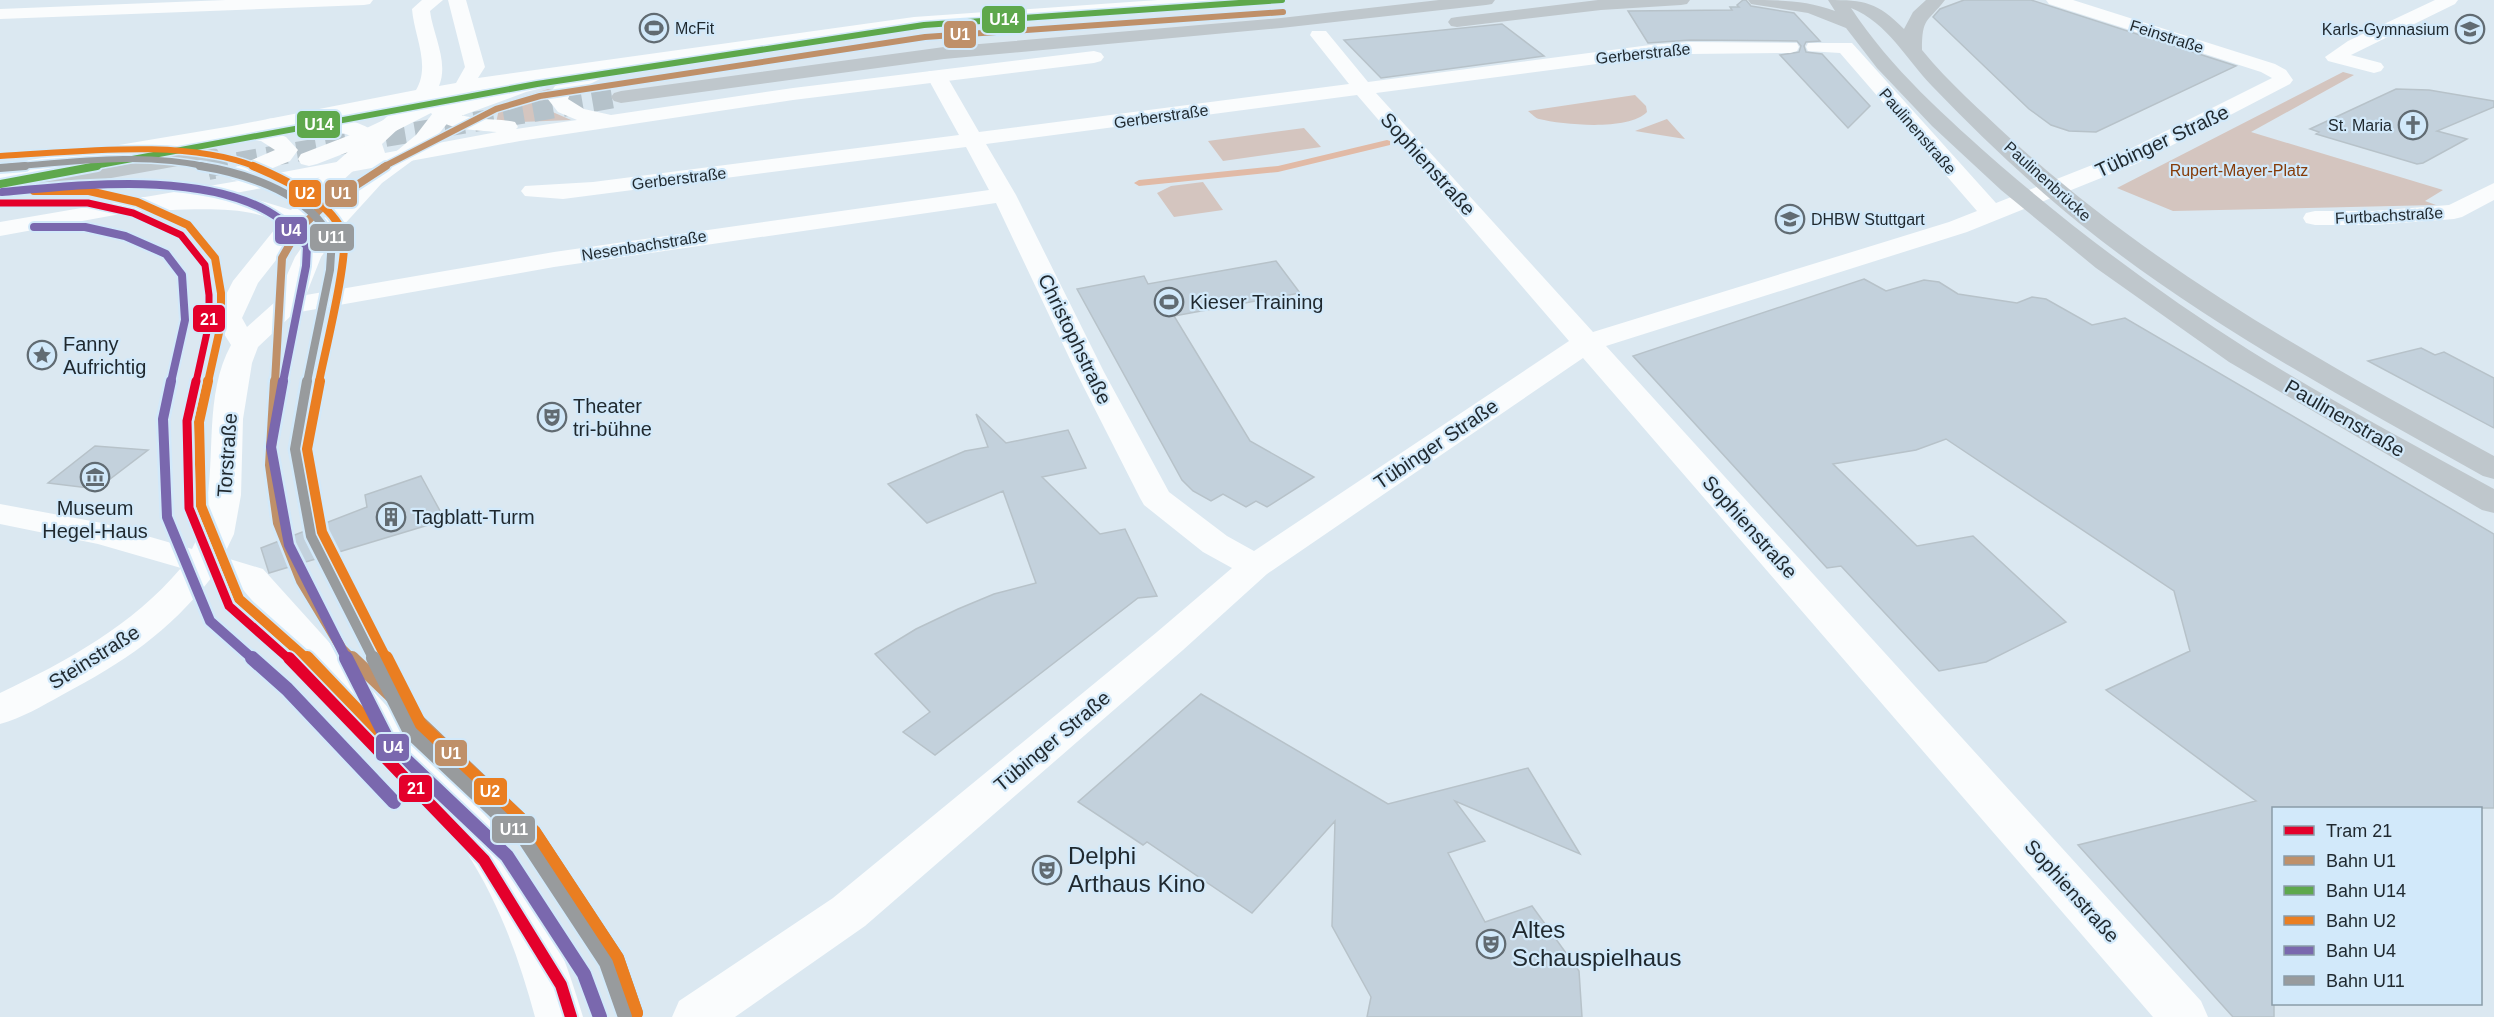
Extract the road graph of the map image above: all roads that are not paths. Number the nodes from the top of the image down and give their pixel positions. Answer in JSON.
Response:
{"nodes":[{"id":1,"x":364,"y":0,"type":"edge"},
{"id":2,"x":434,"y":0,"type":"edge"},
{"id":3,"x":457,"y":0,"type":"edge"},
{"id":4,"x":1486,"y":0,"type":"edge"},
{"id":5,"x":1681,"y":0,"type":"edge"},
{"id":6,"x":1757,"y":0,"type":"edge"},
{"id":7,"x":1837,"y":0,"type":"edge"},
{"id":8,"x":1844,"y":0,"type":"edge"},
{"id":9,"x":1936,"y":0,"type":"edge"},
{"id":10,"x":2055,"y":0,"type":"edge"},
{"id":11,"x":2450,"y":0,"type":"edge"},
{"id":12,"x":1246,"y":1,"type":"edge"},
{"id":13,"x":1421,"y":6,"type":"junction"},
{"id":14,"x":0,"y":14,"type":"edge"},
{"id":15,"x":1068,"y":30,"type":"junction"},
{"id":16,"x":1852,"y":34,"type":"junction"},
{"id":17,"x":1319,"y":35,"type":"junction"},
{"id":18,"x":1907,"y":37,"type":"junction"},
{"id":19,"x":1790,"y":47,"type":"dead end"},
{"id":20,"x":1815,"y":47,"type":"dead end"},
{"id":21,"x":944,"y":53,"type":"junction"},
{"id":22,"x":1094,"y":57,"type":"junction"},
{"id":23,"x":620,"y":63,"type":"junction"},
{"id":24,"x":475,"y":67,"type":"junction"},
{"id":25,"x":2374,"y":68,"type":"dead end"},
{"id":26,"x":2278,"y":74,"type":"joint"},
{"id":27,"x":936,"y":75,"type":"junction"},
{"id":28,"x":501,"y":80,"type":"junction"},
{"id":29,"x":463,"y":87,"type":"junction"},
{"id":30,"x":1362,"y":89,"type":"junction"},
{"id":31,"x":434,"y":104,"type":"junction"},
{"id":32,"x":616,"y":120,"type":"junction"},
{"id":33,"x":275,"y":124,"type":"junction"},
{"id":34,"x":563,"y":129,"type":"junction"},
{"id":35,"x":232,"y":132,"type":"junction"},
{"id":36,"x":972,"y":141,"type":"junction"},
{"id":37,"x":372,"y":154,"type":"junction"},
{"id":38,"x":409,"y":154,"type":"junction"},
{"id":39,"x":340,"y":169,"type":"junction"},
{"id":40,"x":0,"y":172,"type":"edge"},
{"id":41,"x":2494,"y":190,"type":"edge"},
{"id":42,"x":0,"y":191,"type":"edge"},
{"id":43,"x":534,"y":191,"type":"dead end"},
{"id":44,"x":1004,"y":195,"type":"junction"},
{"id":45,"x":140,"y":204,"type":"junction"},
{"id":46,"x":0,"y":205,"type":"edge"},
{"id":47,"x":1992,"y":213,"type":"junction"},
{"id":48,"x":2315,"y":218,"type":"dead end"},
{"id":49,"x":294,"y":224,"type":"junction"},
{"id":50,"x":0,"y":229,"type":"edge"},
{"id":51,"x":286,"y":307,"type":"junction"},
{"id":52,"x":2199,"y":329,"type":"joint"},
{"id":53,"x":2271,"y":342,"type":"joint"},
{"id":54,"x":1586,"y":343,"type":"junction"},
{"id":55,"x":245,"y":345,"type":"junction"},
{"id":56,"x":2494,"y":469,"type":"edge"},
{"id":57,"x":2494,"y":503,"type":"edge"},
{"id":58,"x":0,"y":514,"type":"edge"},
{"id":59,"x":203,"y":564,"type":"junction"},
{"id":60,"x":1255,"y":566,"type":"junction"},
{"id":61,"x":0,"y":710,"type":"edge"},
{"id":62,"x":559,"y":1017,"type":"edge"},
{"id":63,"x":696,"y":1017,"type":"edge"},
{"id":64,"x":2184,"y":1017,"type":"edge"}],
"edges":[{"from":1,"to":14,"type":"street"},
{"from":2,"to":31,"type":"street"},
{"from":3,"to":24,"type":"street"},
{"from":4,"to":13,"type":"main road"},
{"from":5,"to":17,"type":"main road"},
{"from":6,"to":16,"type":"main road"},
{"from":7,"to":16,"type":"main road","name":"Paulinenbrücke"},
{"from":8,"to":18,"type":"main road","name":"Paulinenbrücke"},
{"from":9,"to":18,"type":"main road"},
{"from":10,"to":26,"type":"street","name":"Feinstraße"},
{"from":11,"to":25,"type":"street"},
{"from":12,"to":15,"type":"main road"},
{"from":12,"to":23,"type":"street"},
{"from":13,"to":15,"type":"main road"},
{"from":13,"to":21,"type":"main road"},
{"from":15,"to":21,"type":"main road"},
{"from":16,"to":20,"type":"street"},
{"from":16,"to":47,"type":"street","name":"Paulinenstraße"},
{"from":16,"to":52,"type":"main road","name":"Paulinenbrücke"},
{"from":17,"to":22,"type":"main road"},
{"from":17,"to":30,"type":"street","name":"Sophienstraße"},
{"from":18,"to":53,"type":"main road","name":"Paulinenbrücke"},
{"from":19,"to":30,"type":"street","name":"Gerberstraße"},
{"from":21,"to":22,"type":"main road"},
{"from":22,"to":27,"type":"street"},
{"from":23,"to":28,"type":"street"},
{"from":23,"to":31,"type":"street"},
{"from":23,"to":32,"type":"street"},
{"from":24,"to":28,"type":"street"},
{"from":24,"to":29,"type":"street"},
{"from":26,"to":47,"type":"street","name":"Tübinger Straße"},
{"from":27,"to":32,"type":"street"},
{"from":27,"to":36,"type":"street","name":"Christophstraße"},
{"from":28,"to":29,"type":"street"},
{"from":29,"to":31,"type":"street"},
{"from":30,"to":36,"type":"street","name":"Gerberstraße"},
{"from":30,"to":54,"type":"street","name":"Sophienstraße"},
{"from":31,"to":33,"type":"street"},
{"from":31,"to":34,"type":"street"},
{"from":31,"to":37,"type":"street"},
{"from":31,"to":37,"type":"street"},
{"from":31,"to":38,"type":"street"},
{"from":32,"to":34,"type":"street"},
{"from":33,"to":35,"type":"street"},
{"from":33,"to":37,"type":"street"},
{"from":34,"to":38,"type":"street"},
{"from":35,"to":40,"type":"street"},
{"from":35,"to":45,"type":"street"},
{"from":36,"to":43,"type":"street","name":"Gerberstraße"},
{"from":36,"to":44,"type":"street","name":"Christophstraße"},
{"from":37,"to":38,"type":"street","name":"Torstraße"},
{"from":37,"to":39,"type":"street"},
{"from":37,"to":45,"type":"street"},
{"from":37,"to":51,"type":"street","name":"Torstraße"},
{"from":39,"to":45,"type":"street"},
{"from":39,"to":49,"type":"street"},
{"from":41,"to":48,"type":"street","name":"Furtbachstraße"},
{"from":42,"to":46,"type":"main road"},
{"from":44,"to":51,"type":"street","name":"Nesenbachstraße"},
{"from":44,"to":60,"type":"street","name":"Christophstraße"},
{"from":45,"to":49,"type":"street"},
{"from":45,"to":50,"type":"street"},
{"from":47,"to":54,"type":"street","name":"Tübinger Straße"},
{"from":49,"to":55,"type":"street"},
{"from":51,"to":55,"type":"street","name":"Torstraße"},
{"from":52,"to":57,"type":"main road","name":"Paulinenstraße"},
{"from":53,"to":56,"type":"main road","name":"Paulinenstraße"},
{"from":54,"to":60,"type":"street","name":"Tübinger Straße"},
{"from":54,"to":64,"type":"street","name":"Sophienstraße"},
{"from":55,"to":59,"type":"street","name":"Torstraße"},
{"from":58,"to":59,"type":"street"},
{"from":59,"to":61,"type":"street","name":"Steinstraße"},
{"from":59,"to":62,"type":"street"},
{"from":60,"to":63,"type":"street","name":"Tübinger Straße"}]}
